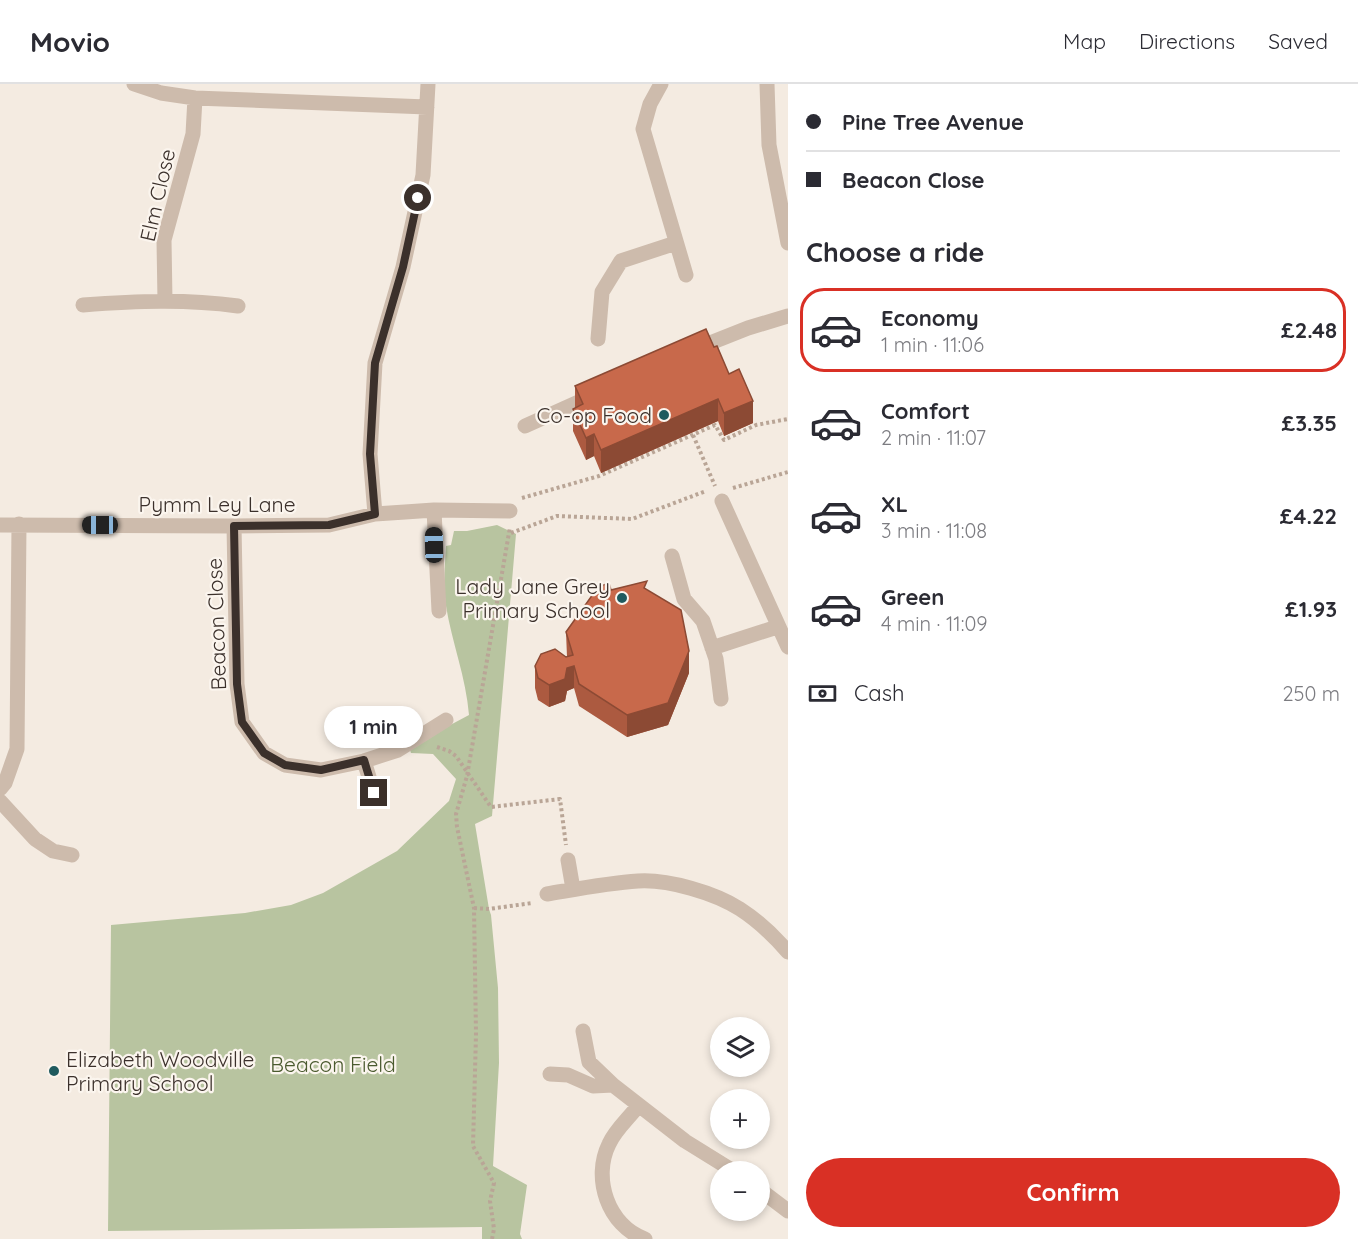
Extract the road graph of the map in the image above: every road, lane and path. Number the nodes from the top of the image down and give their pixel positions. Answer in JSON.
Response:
{"nodes":[{"id":1,"x":134,"y":84,"type":"edge"},
{"id":2,"x":428,"y":84,"type":"edge"},
{"id":3,"x":661,"y":84,"type":"edge"},
{"id":4,"x":767,"y":84,"type":"edge"},
{"id":5,"x":195,"y":98,"type":"junction"},
{"id":6,"x":426,"y":107,"type":"junction"},
{"id":7,"x":676,"y":243,"type":"junction"},
{"id":8,"x":788,"y":243,"type":"edge"},
{"id":9,"x":686,"y":275,"type":"dead end"},
{"id":10,"x":165,"y":301,"type":"junction"},
{"id":11,"x":82,"y":305,"type":"dead end"},
{"id":12,"x":238,"y":306,"type":"dead end"},
{"id":13,"x":788,"y":316,"type":"edge"},
{"id":14,"x":598,"y":339,"type":"dead end"},
{"id":15,"x":684,"y":354,"type":"edge"},
{"id":16,"x":610,"y":388,"type":"edge"},
{"id":17,"x":788,"y":419,"type":"edge"},
{"id":18,"x":525,"y":426,"type":"dead end"},
{"id":19,"x":693,"y":435,"type":"junction"},
{"id":20,"x":788,"y":472,"type":"edge"},
{"id":21,"x":718,"y":493,"type":"junction"},
{"id":22,"x":434,"y":510,"type":"junction"},
{"id":23,"x":510,"y":511,"type":"junction"},
{"id":24,"x":375,"y":514,"type":"junction"},
{"id":25,"x":19,"y":524,"type":"junction"},
{"id":26,"x":0,"y":525,"type":"edge"},
{"id":27,"x":234,"y":526,"type":"junction"},
{"id":28,"x":511,"y":533,"type":"junction"},
{"id":29,"x":672,"y":556,"type":"dead end"},
{"id":30,"x":439,"y":611,"type":"dead end"},
{"id":31,"x":777,"y":627,"type":"junction"},
{"id":32,"x":788,"y":647,"type":"edge"},
{"id":33,"x":712,"y":648,"type":"junction"},
{"id":34,"x":721,"y":699,"type":"dead end"},
{"id":35,"x":446,"y":720,"type":"dead end"},
{"id":36,"x":429,"y":746,"type":"dead end"},
{"id":37,"x":364,"y":760,"type":"junction"},
{"id":38,"x":467,"y":776,"type":"junction"},
{"id":39,"x":0,"y":789,"type":"edge"},
{"id":40,"x":374,"y":793,"type":"dead end"},
{"id":41,"x":0,"y":801,"type":"edge"},
{"id":42,"x":72,"y":855,"type":"dead end"},
{"id":43,"x":568,"y":860,"type":"joint"},
{"id":44,"x":573,"y":889,"type":"junction"},
{"id":45,"x":547,"y":894,"type":"joint"},
{"id":46,"x":474,"y":908,"type":"junction"},
{"id":47,"x":785,"y":942,"type":"edge"},
{"id":48,"x":583,"y":1031,"type":"dead end"},
{"id":49,"x":550,"y":1074,"type":"dead end"},
{"id":50,"x":613,"y":1085,"type":"junction"},
{"id":51,"x":638,"y":1106,"type":"junction"},
{"id":52,"x":717,"y":1161,"type":"edge"},
{"id":53,"x":770,"y":1197,"type":"edge"},
{"id":54,"x":788,"y":1211,"type":"edge"},
{"id":55,"x":638,"y":1238,"type":"edge"},
{"id":56,"x":492,"y":1239,"type":"edge"}],
"edges":[{"from":1,"to":5,"type":"street"},
{"from":2,"to":6,"type":"street"},
{"from":3,"to":7,"type":"street"},
{"from":4,"to":8,"type":"street"},
{"from":5,"to":6,"type":"street"},
{"from":5,"to":10,"type":"street","name":"Elm Close"},
{"from":6,"to":24,"type":"street"},
{"from":7,"to":9,"type":"street"},
{"from":7,"to":14,"type":"street"},
{"from":10,"to":11,"type":"street"},
{"from":10,"to":12,"type":"street"},
{"from":13,"to":15,"type":"street"},
{"from":16,"to":18,"type":"street"},
{"from":17,"to":19,"type":"path"},
{"from":19,"to":21,"type":"path"},
{"from":19,"to":23,"type":"path"},
{"from":20,"to":21,"type":"path"},
{"from":21,"to":28,"type":"path"},
{"from":21,"to":31,"type":"street"},
{"from":22,"to":23,"type":"street","name":"Pymm Ley Lane"},
{"from":22,"to":24,"type":"street","name":"Pymm Ley Lane"},
{"from":22,"to":30,"type":"street"},
{"from":23,"to":28,"type":"path"},
{"from":24,"to":27,"type":"street","name":"Pymm Ley Lane"},
{"from":25,"to":26,"type":"street","name":"Pymm Ley Lane"},
{"from":25,"to":27,"type":"street","name":"Pymm Ley Lane"},
{"from":25,"to":39,"type":"street"},
{"from":27,"to":37,"type":"street","name":"Beacon Close"},
{"from":28,"to":38,"type":"path"},
{"from":29,"to":33,"type":"street"},
{"from":31,"to":32,"type":"street"},
{"from":31,"to":33,"type":"street"},
{"from":33,"to":34,"type":"street"},
{"from":35,"to":37,"type":"street","name":"Beacon Close"},
{"from":36,"to":38,"type":"path"},
{"from":37,"to":40,"type":"street"},
{"from":38,"to":43,"type":"path"},
{"from":38,"to":46,"type":"path"},
{"from":41,"to":42,"type":"street"},
{"from":43,"to":44,"type":"street"},
{"from":44,"to":45,"type":"street"},
{"from":44,"to":47,"type":"street"},
{"from":45,"to":46,"type":"path"},
{"from":46,"to":56,"type":"path"},
{"from":48,"to":50,"type":"street"},
{"from":49,"to":50,"type":"street"},
{"from":50,"to":51,"type":"street"},
{"from":51,"to":52,"type":"street"},
{"from":51,"to":55,"type":"street"},
{"from":53,"to":54,"type":"street"}]}
